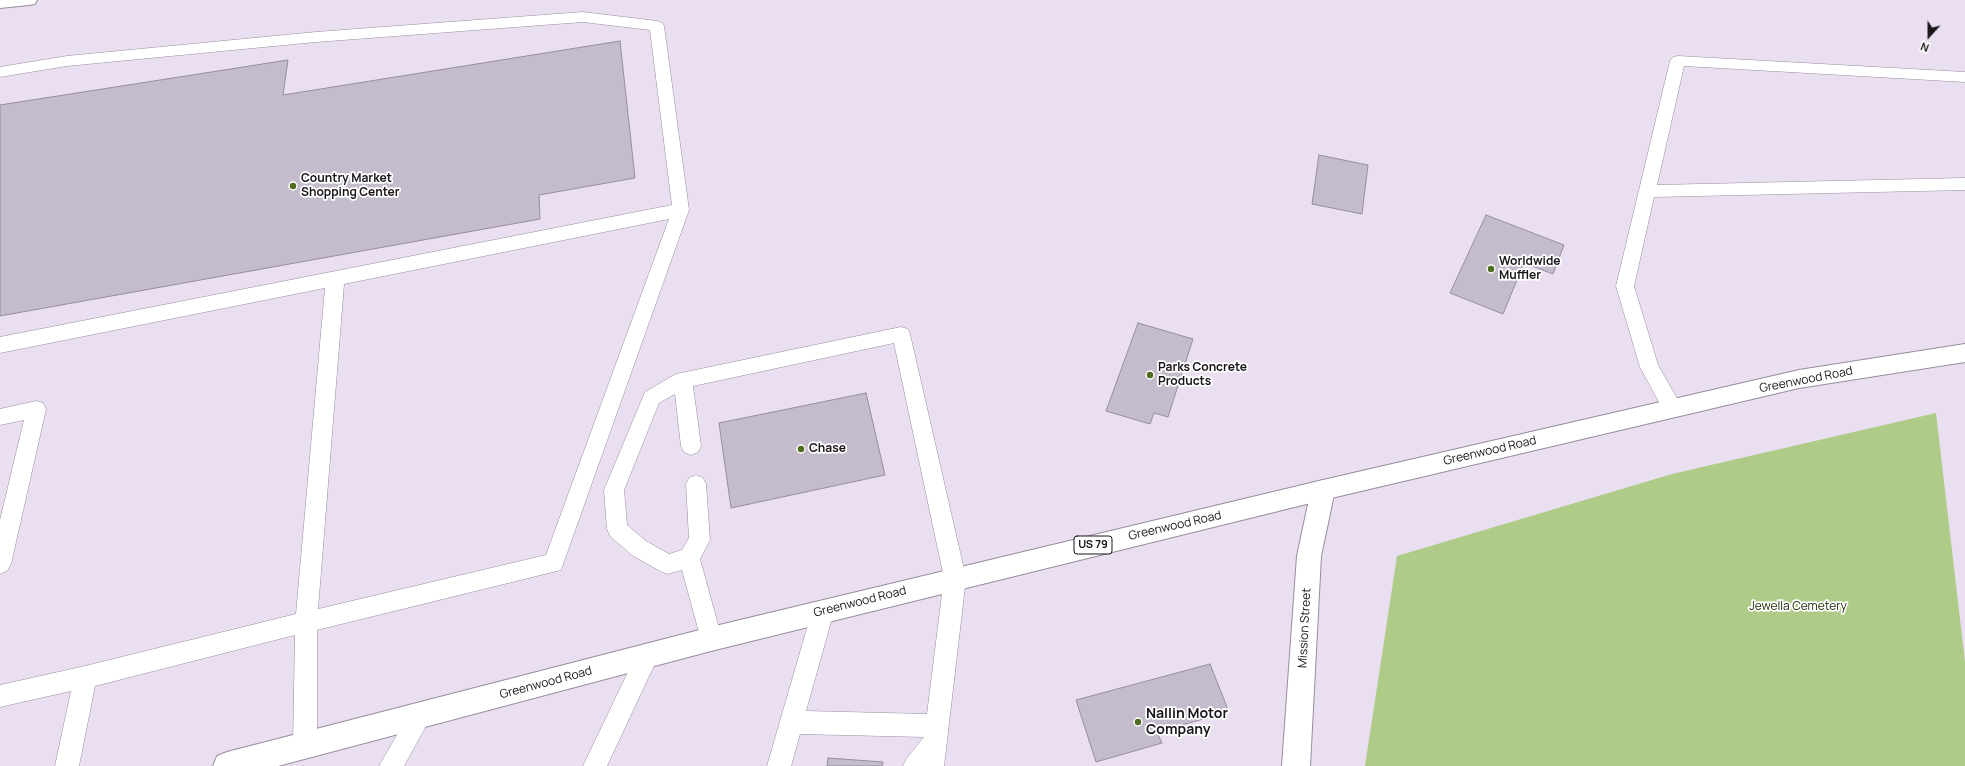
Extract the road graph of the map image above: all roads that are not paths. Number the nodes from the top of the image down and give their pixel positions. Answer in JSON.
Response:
{"nodes":[{"id":1,"x":29,"y":0,"type":"edge"},
{"id":2,"x":0,"y":3,"type":"edge"},
{"id":3,"x":0,"y":72,"type":"edge"},
{"id":4,"x":1965,"y":77,"type":"edge"},
{"id":5,"x":1965,"y":184,"type":"edge"},
{"id":6,"x":1647,"y":191,"type":"junction"},
{"id":7,"x":681,"y":210,"type":"junction"},
{"id":8,"x":335,"y":279,"type":"junction"},
{"id":9,"x":0,"y":345,"type":"edge"},
{"id":10,"x":1965,"y":353,"type":"edge"},
{"id":11,"x":683,"y":380,"type":"junction"},
{"id":12,"x":1673,"y":409,"type":"junction"},
{"id":13,"x":0,"y":417,"type":"edge"},
{"id":14,"x":691,"y":446,"type":"dead end"},
{"id":15,"x":696,"y":484,"type":"dead end"},
{"id":16,"x":1322,"y":490,"type":"junction"},
{"id":17,"x":689,"y":558,"type":"junction"},
{"id":18,"x":0,"y":564,"type":"edge"},
{"id":19,"x":955,"y":578,"type":"junction"},
{"id":20,"x":823,"y":611,"type":"junction"},
{"id":21,"x":306,"y":622,"type":"junction"},
{"id":22,"x":711,"y":638,"type":"junction"},
{"id":23,"x":647,"y":657,"type":"junction"},
{"id":24,"x":85,"y":678,"type":"junction"},
{"id":25,"x":0,"y":696,"type":"edge"},
{"id":26,"x":420,"y":716,"type":"junction"},
{"id":27,"x":791,"y":722,"type":"junction"},
{"id":28,"x":936,"y":734,"type":"junction"},
{"id":29,"x":305,"y":746,"type":"junction"},
{"id":30,"x":67,"y":766,"type":"edge"},
{"id":31,"x":228,"y":766,"type":"edge"},
{"id":32,"x":391,"y":766,"type":"edge"},
{"id":33,"x":595,"y":766,"type":"edge"},
{"id":34,"x":780,"y":766,"type":"edge"},
{"id":35,"x":915,"y":766,"type":"edge"},
{"id":36,"x":932,"y":766,"type":"edge"},
{"id":37,"x":1296,"y":766,"type":"edge"}],
"edges":[{"from":1,"to":2,"type":"main road"},
{"from":3,"to":7,"type":"lane"},
{"from":4,"to":6,"type":"lane"},
{"from":5,"to":6,"type":"lane"},
{"from":6,"to":12,"type":"lane"},
{"from":7,"to":8,"type":"lane"},
{"from":7,"to":21,"type":"lane"},
{"from":8,"to":9,"type":"lane"},
{"from":8,"to":21,"type":"lane"},
{"from":10,"to":12,"type":"main road","name":"Greenwood Road","number":"US 79"},
{"from":11,"to":14,"type":"lane"},
{"from":11,"to":17,"type":"lane"},
{"from":11,"to":19,"type":"lane"},
{"from":12,"to":16,"type":"main road","name":"Greenwood Road","number":"US 79"},
{"from":13,"to":18,"type":"lane"},
{"from":15,"to":17,"type":"lane"},
{"from":16,"to":19,"type":"main road","name":"Greenwood Road","number":"US 79"},
{"from":16,"to":37,"type":"main road","name":"Mission Street"},
{"from":17,"to":22,"type":"lane"},
{"from":19,"to":20,"type":"main road","name":"Greenwood Road","number":"US 79"},
{"from":19,"to":28,"type":"lane"},
{"from":20,"to":22,"type":"main road","name":"Greenwood Road","number":"US 79"},
{"from":20,"to":27,"type":"lane"},
{"from":21,"to":24,"type":"lane"},
{"from":21,"to":29,"type":"lane"},
{"from":22,"to":23,"type":"main road","name":"Greenwood Road","number":"US 79"},
{"from":23,"to":26,"type":"main road","name":"Greenwood Road","number":"US 79"},
{"from":23,"to":33,"type":"lane"},
{"from":24,"to":25,"type":"lane"},
{"from":24,"to":30,"type":"lane"},
{"from":26,"to":29,"type":"main road","name":"Greenwood Road","number":"US 79"},
{"from":26,"to":32,"type":"lane"},
{"from":27,"to":28,"type":"lane"},
{"from":27,"to":34,"type":"lane"},
{"from":28,"to":35,"type":"lane"},
{"from":28,"to":36,"type":"lane"},
{"from":29,"to":31,"type":"main road","name":"Greenwood Road","number":"US 79"}]}
